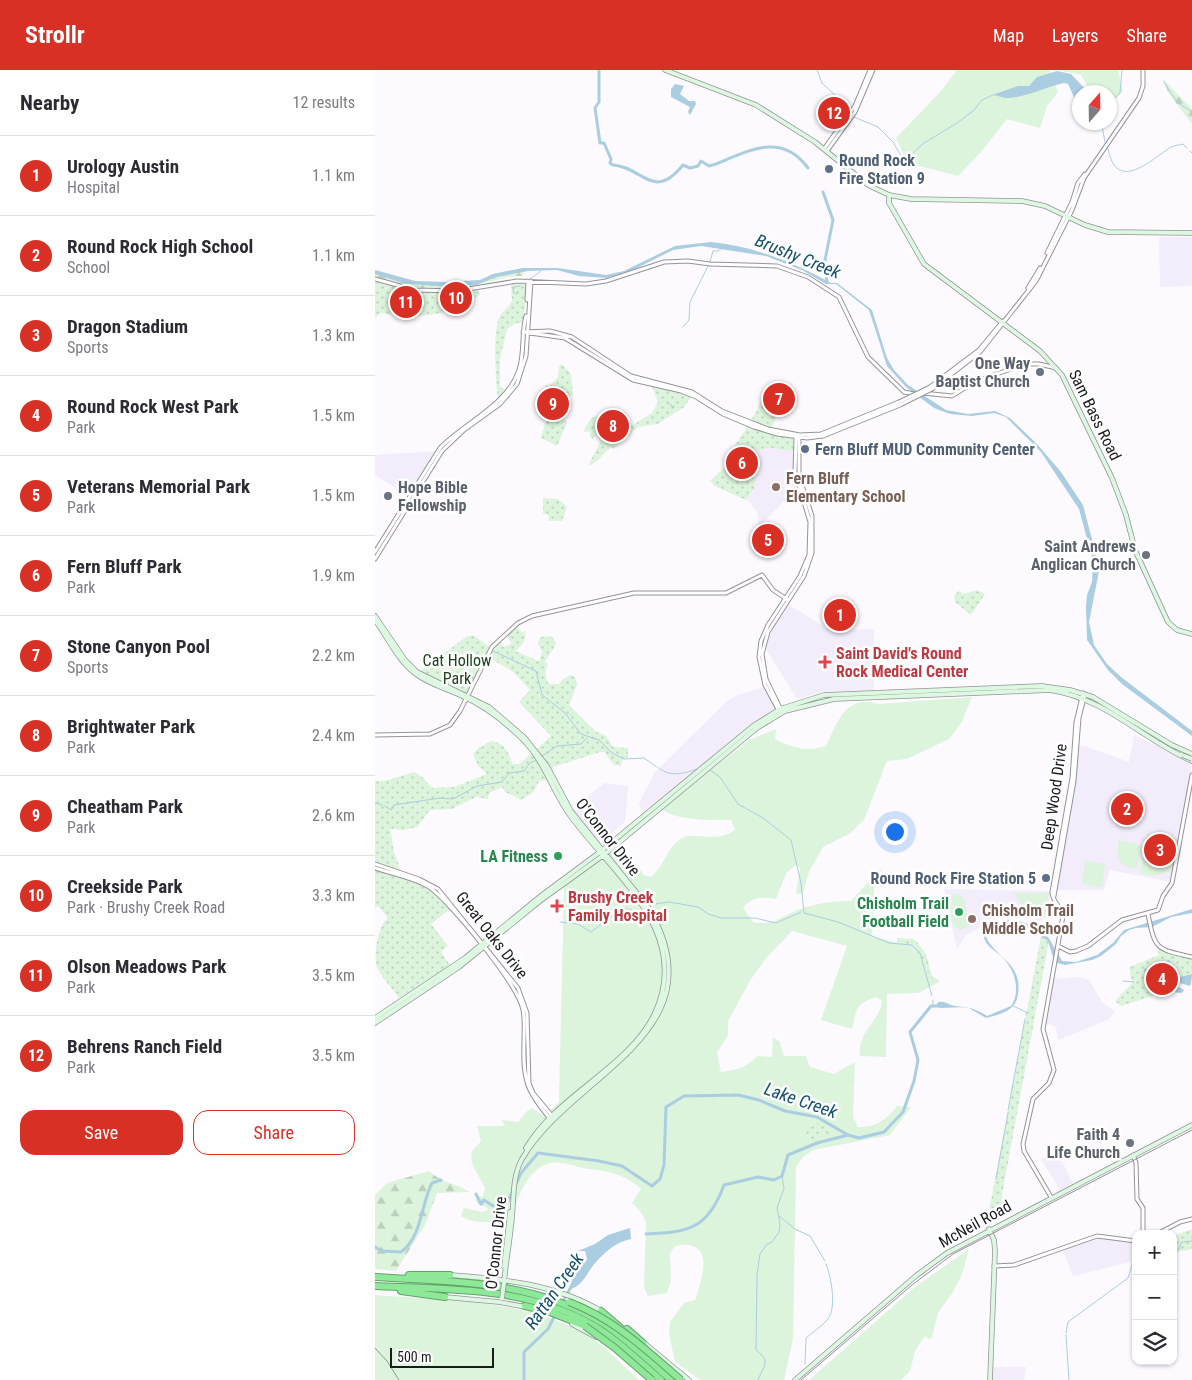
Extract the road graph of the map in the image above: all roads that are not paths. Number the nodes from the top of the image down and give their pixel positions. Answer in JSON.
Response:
{"nodes":[{"id":1,"x":665,"y":70,"type":"edge"},
{"id":2,"x":872,"y":70,"type":"edge"},
{"id":3,"x":1143,"y":70,"type":"edge"},
{"id":4,"x":826,"y":150,"type":"junction"},
{"id":5,"x":889,"y":195,"type":"junction"},
{"id":6,"x":1067,"y":216,"type":"junction"},
{"id":7,"x":1192,"y":234,"type":"edge"},
{"id":8,"x":375,"y":279,"type":"edge"},
{"id":9,"x":530,"y":281,"type":"junction"},
{"id":10,"x":1003,"y":322,"type":"junction"},
{"id":11,"x":527,"y":326,"type":"junction"},
{"id":12,"x":539,"y":331,"type":"junction"},
{"id":13,"x":526,"y":332,"type":"junction"},
{"id":14,"x":1057,"y":368,"type":"junction"},
{"id":15,"x":514,"y":384,"type":"junction"},
{"id":16,"x":931,"y":390,"type":"junction"},
{"id":17,"x":798,"y":436,"type":"junction"},
{"id":18,"x":375,"y":552,"type":"edge"},
{"id":19,"x":375,"y":559,"type":"edge"},
{"id":20,"x":787,"y":599,"type":"junction"},
{"id":21,"x":375,"y":616,"type":"edge"},
{"id":22,"x":375,"y":620,"type":"edge"},
{"id":23,"x":1192,"y":634,"type":"edge"},
{"id":24,"x":1031,"y":686,"type":"junction"},
{"id":25,"x":1054,"y":687,"type":"junction"},
{"id":26,"x":1035,"y":689,"type":"junction"},
{"id":27,"x":943,"y":690,"type":"junction"},
{"id":28,"x":974,"y":690,"type":"junction"},
{"id":29,"x":1008,"y":690,"type":"junction"},
{"id":30,"x":907,"y":691,"type":"junction"},
{"id":31,"x":916,"y":694,"type":"junction"},
{"id":32,"x":859,"y":695,"type":"junction"},
{"id":33,"x":467,"y":696,"type":"junction"},
{"id":34,"x":1083,"y":696,"type":"junction"},
{"id":35,"x":878,"y":697,"type":"junction"},
{"id":36,"x":780,"y":711,"type":"junction"},
{"id":37,"x":1140,"y":729,"type":"junction"},
{"id":38,"x":375,"y":735,"type":"edge"},
{"id":39,"x":721,"y":752,"type":"junction"},
{"id":40,"x":1191,"y":757,"type":"edge"},
{"id":41,"x":708,"y":764,"type":"junction"},
{"id":42,"x":1192,"y":775,"type":"edge"},
{"id":43,"x":695,"y":779,"type":"junction"},
{"id":44,"x":688,"y":785,"type":"junction"},
{"id":45,"x":582,"y":828,"type":"junction"},
{"id":46,"x":603,"y":853,"type":"junction"},
{"id":47,"x":375,"y":866,"type":"edge"},
{"id":48,"x":548,"y":893,"type":"junction"},
{"id":49,"x":1148,"y":914,"type":"junction"},
{"id":50,"x":483,"y":946,"type":"junction"},
{"id":51,"x":1058,"y":946,"type":"junction"},
{"id":52,"x":1192,"y":957,"type":"edge"},
{"id":53,"x":428,"y":986,"type":"junction"},
{"id":54,"x":375,"y":1018,"type":"edge"},
{"id":55,"x":375,"y":1023,"type":"edge"},
{"id":56,"x":551,"y":1118,"type":"junction"},
{"id":57,"x":1192,"y":1125,"type":"edge"},
{"id":58,"x":1134,"y":1157,"type":"junction"},
{"id":59,"x":1051,"y":1198,"type":"junction"},
{"id":60,"x":512,"y":1205,"type":"junction"},
{"id":61,"x":1192,"y":1219,"type":"edge"},
{"id":62,"x":988,"y":1230,"type":"junction"},
{"id":63,"x":1143,"y":1230,"type":"edge"},
{"id":64,"x":1165,"y":1230,"type":"edge"},
{"id":65,"x":1132,"y":1240,"type":"edge"},
{"id":66,"x":994,"y":1266,"type":"junction"},
{"id":67,"x":505,"y":1271,"type":"junction"},
{"id":68,"x":450,"y":1275,"type":"joint"},
{"id":69,"x":375,"y":1276,"type":"edge"},
{"id":70,"x":512,"y":1280,"type":"junction"},
{"id":71,"x":503,"y":1281,"type":"junction"},
{"id":72,"x":375,"y":1286,"type":"edge"},
{"id":73,"x":537,"y":1293,"type":"junction"},
{"id":74,"x":445,"y":1297,"type":"joint"},
{"id":75,"x":525,"y":1298,"type":"junction"},
{"id":76,"x":501,"y":1300,"type":"junction"},
{"id":77,"x":523,"y":1306,"type":"junction"},
{"id":78,"x":601,"y":1311,"type":"joint"},
{"id":79,"x":617,"y":1323,"type":"junction"},
{"id":80,"x":585,"y":1326,"type":"junction"},
{"id":81,"x":627,"y":1329,"type":"junction"},
{"id":82,"x":610,"y":1332,"type":"junction"},
{"id":83,"x":602,"y":1341,"type":"junction"},
{"id":84,"x":650,"y":1380,"type":"edge"},
{"id":85,"x":657,"y":1380,"type":"edge"},
{"id":86,"x":661,"y":1380,"type":"edge"},
{"id":87,"x":671,"y":1380,"type":"edge"},
{"id":88,"x":676,"y":1380,"type":"edge"},
{"id":89,"x":681,"y":1380,"type":"edge"},
{"id":90,"x":685,"y":1380,"type":"edge"},
{"id":91,"x":689,"y":1380,"type":"edge"},
{"id":92,"x":795,"y":1380,"type":"edge"},
{"id":93,"x":990,"y":1380,"type":"edge"}],
"edges":[{"from":1,"to":4,"type":"main road"},
{"from":2,"to":4,"type":"street"},
{"from":3,"to":6,"type":"street"},
{"from":4,"to":5,"type":"main road"},
{"from":5,"to":6,"type":"main road"},
{"from":5,"to":10,"type":"main road","name":"Sam Bass Road"},
{"from":6,"to":7,"type":"main road"},
{"from":6,"to":10,"type":"street"},
{"from":8,"to":9,"type":"street"},
{"from":9,"to":11,"type":"street"},
{"from":9,"to":13,"type":"street"},
{"from":9,"to":16,"type":"street","bridge":true},
{"from":10,"to":14,"type":"main road","name":"Sam Bass Road"},
{"from":10,"to":16,"type":"street"},
{"from":11,"to":12,"type":"street"},
{"from":11,"to":13,"type":"street"},
{"from":12,"to":13,"type":"street"},
{"from":12,"to":17,"type":"street"},
{"from":13,"to":15,"type":"street"},
{"from":13,"to":17,"type":"street"},
{"from":14,"to":16,"type":"street"},
{"from":14,"to":23,"type":"main road","name":"Sam Bass Road"},
{"from":15,"to":18,"type":"street"},
{"from":15,"to":19,"type":"street"},
{"from":16,"to":17,"type":"street","bridge":true},
{"from":17,"to":20,"type":"street"},
{"from":20,"to":33,"type":"street"},
{"from":20,"to":36,"type":"street"},
{"from":21,"to":33,"type":"main road","name":"O'Connor Drive"},
{"from":22,"to":33,"type":"main road","name":"O'Connor Drive"},
{"from":24,"to":25,"type":"main road"},
{"from":24,"to":28,"type":"main road"},
{"from":24,"to":29,"type":"main road"},
{"from":25,"to":26,"type":"main road"},
{"from":25,"to":34,"type":"main road"},
{"from":26,"to":29,"type":"main road"},
{"from":26,"to":34,"type":"main road"},
{"from":27,"to":28,"type":"main road"},
{"from":27,"to":30,"type":"main road"},
{"from":27,"to":31,"type":"main road"},
{"from":28,"to":29,"type":"main road"},
{"from":28,"to":31,"type":"main road"},
{"from":30,"to":32,"type":"main road"},
{"from":30,"to":35,"type":"main road"},
{"from":31,"to":35,"type":"main road"},
{"from":32,"to":35,"type":"main road"},
{"from":32,"to":36,"type":"main road"},
{"from":33,"to":38,"type":"street"},
{"from":33,"to":45,"type":"main road","name":"O'Connor Drive"},
{"from":33,"to":45,"type":"main road","name":"O'Connor Drive"},
{"from":34,"to":37,"type":"main road"},
{"from":34,"to":51,"type":"street","name":"Deep Wood Drive"},
{"from":36,"to":39,"type":"main road"},
{"from":36,"to":43,"type":"main road"},
{"from":37,"to":40,"type":"main road"},
{"from":37,"to":40,"type":"main road","bridge":true},
{"from":37,"to":40,"type":"main road"},
{"from":39,"to":41,"type":"main road"},
{"from":39,"to":43,"type":"main road"},
{"from":41,"to":44,"type":"main road"},
{"from":41,"to":46,"type":"main road"},
{"from":42,"to":49,"type":"street"},
{"from":43,"to":44,"type":"main road"},
{"from":44,"to":46,"type":"main road"},
{"from":45,"to":46,"type":"main road","name":"O'Connor Drive"},
{"from":45,"to":46,"type":"main road","name":"O'Connor Drive"},
{"from":46,"to":48,"type":"main road"},
{"from":46,"to":48,"type":"main road"},
{"from":46,"to":56,"type":"main road","name":"O'Connor Drive"},
{"from":47,"to":50,"type":"street","name":"Great Oaks Drive"},
{"from":48,"to":50,"type":"main road"},
{"from":48,"to":50,"type":"main road"},
{"from":49,"to":51,"type":"street"},
{"from":49,"to":52,"type":"street"},
{"from":50,"to":53,"type":"main road"},
{"from":50,"to":53,"type":"main road"},
{"from":50,"to":56,"type":"street","name":"Great Oaks Drive"},
{"from":51,"to":59,"type":"street","name":"Deep Wood Drive"},
{"from":53,"to":54,"type":"main road"},
{"from":53,"to":55,"type":"main road"},
{"from":56,"to":60,"type":"main road","name":"O'Connor Drive"},
{"from":57,"to":58,"type":"main road","name":"McNeil Road"},
{"from":58,"to":59,"type":"main road","name":"McNeil Road"},
{"from":58,"to":63,"type":"street"},
{"from":59,"to":62,"type":"main road","name":"McNeil Road"},
{"from":60,"to":67,"type":"main road","name":"O'Connor Drive"},
{"from":60,"to":71,"type":"main road","name":"O'Connor Drive"},
{"from":61,"to":64,"type":"street"},
{"from":62,"to":66,"type":"main road"},
{"from":62,"to":92,"type":"main road","name":"McNeil Road"},
{"from":65,"to":66,"type":"street"},
{"from":66,"to":93,"type":"main road"},
{"from":67,"to":70,"type":"main road"},
{"from":67,"to":71,"type":"main road","name":"O'Connor Drive"},
{"from":68,"to":69,"type":"highway"},
{"from":68,"to":71,"type":"main road"},
{"from":69,"to":73,"type":"highway"},
{"from":70,"to":71,"type":"main road"},
{"from":70,"to":78,"type":"main road"},
{"from":71,"to":76,"type":"main road","name":"O'Connor Drive","bridge":true},
{"from":72,"to":74,"type":"highway"},
{"from":72,"to":75,"type":"highway"},
{"from":73,"to":82,"type":"highway","bridge":true},
{"from":73,"to":89,"type":"highway","bridge":true},
{"from":74,"to":76,"type":"main road"},
{"from":75,"to":80,"type":"highway"},
{"from":75,"to":82,"type":"highway"},
{"from":76,"to":77,"type":"main road"},
{"from":77,"to":80,"type":"highway"},
{"from":77,"to":83,"type":"main road"},
{"from":78,"to":79,"type":"highway"},
{"from":79,"to":81,"type":"main road"},
{"from":79,"to":88,"type":"highway"},
{"from":80,"to":84,"type":"highway","bridge":true},
{"from":81,"to":90,"type":"highway","bridge":true},
{"from":81,"to":91,"type":"main road"},
{"from":82,"to":86,"type":"highway"},
{"from":82,"to":87,"type":"highway"},
{"from":83,"to":84,"type":"main road"},
{"from":83,"to":85,"type":"highway"}]}
